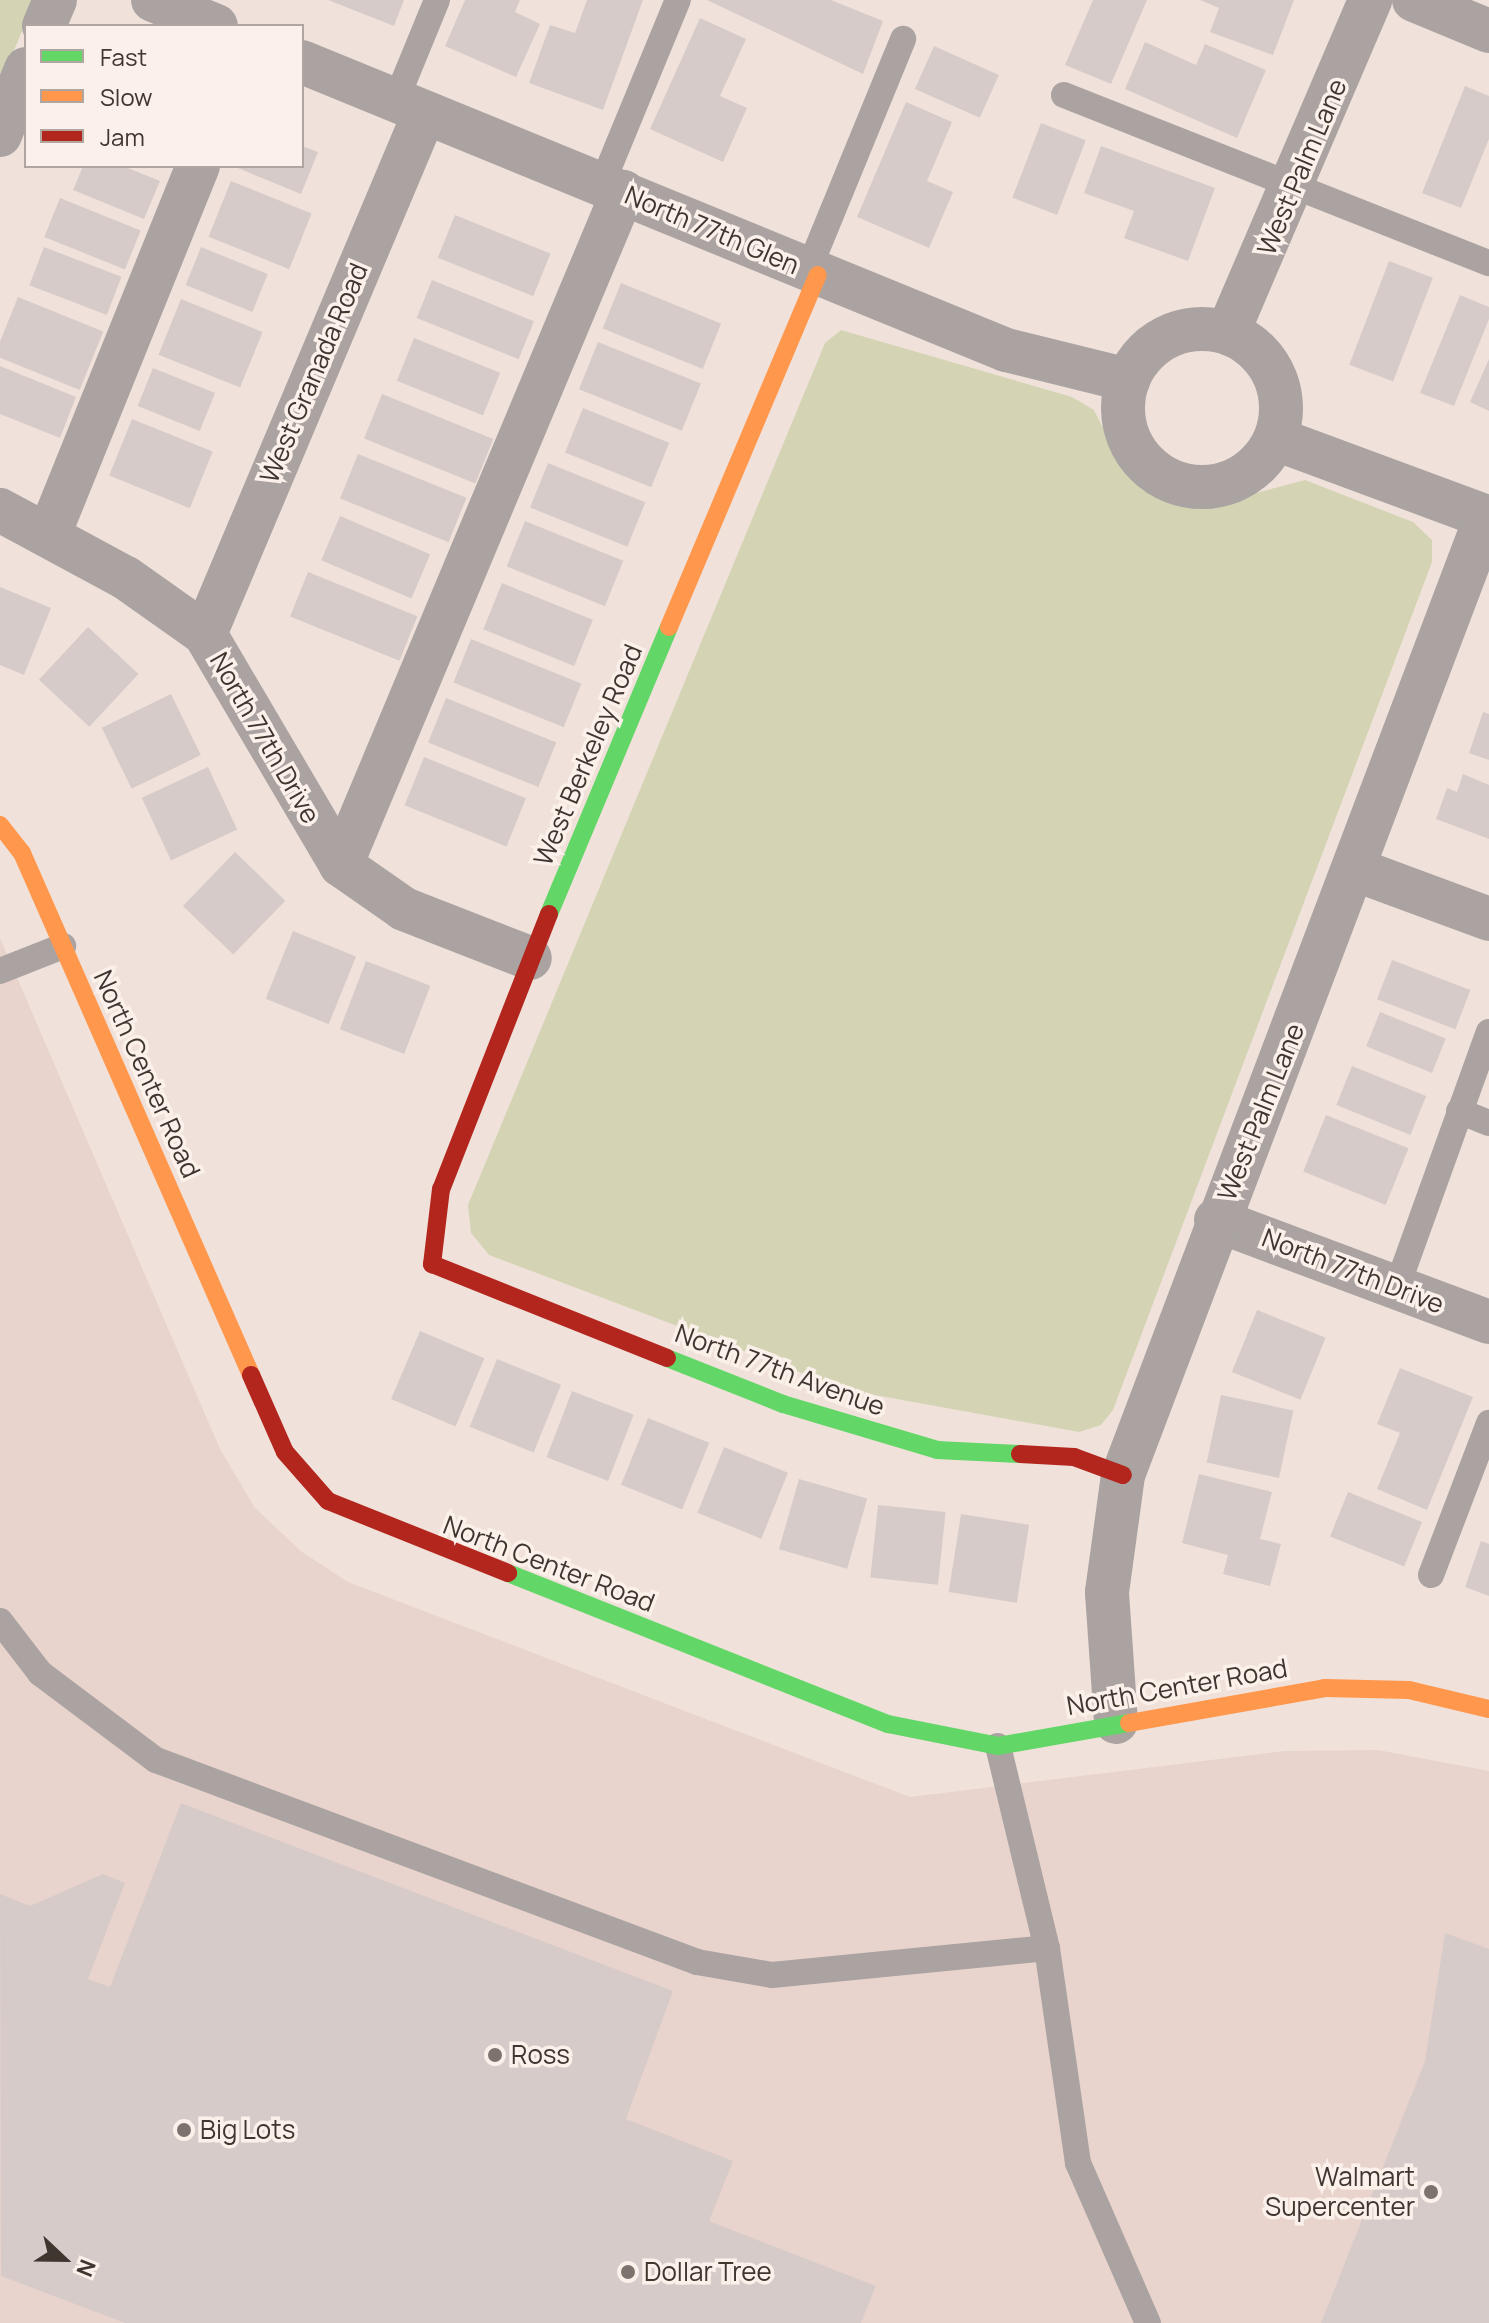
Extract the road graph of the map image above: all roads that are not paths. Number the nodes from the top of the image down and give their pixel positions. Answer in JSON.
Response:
{"nodes":[{"id":1,"x":55,"y":0,"type":"edge"},
{"id":2,"x":437,"y":0,"type":"edge"},
{"id":3,"x":678,"y":0,"type":"edge"},
{"id":4,"x":1370,"y":0,"type":"edge"},
{"id":5,"x":1414,"y":0,"type":"edge"},
{"id":6,"x":45,"y":24,"type":"edge"},
{"id":7,"x":1489,"y":31,"type":"edge"},
{"id":8,"x":903,"y":39,"type":"dead end"},
{"id":9,"x":304,"y":63,"type":"edge"},
{"id":10,"x":24,"y":74,"type":"edge"},
{"id":11,"x":1064,"y":95,"type":"dead end"},
{"id":12,"x":410,"y":106,"type":"junction"},
{"id":13,"x":0,"y":135,"type":"edge"},
{"id":14,"x":197,"y":168,"type":"edge"},
{"id":15,"x":613,"y":188,"type":"junction"},
{"id":16,"x":1294,"y":189,"type":"junction"},
{"id":17,"x":1489,"y":263,"type":"edge"},
{"id":18,"x":813,"y":273,"type":"junction"},
{"id":19,"x":1228,"y":332,"type":"junction"},
{"id":20,"x":1128,"y":380,"type":"junction"},
{"id":21,"x":1276,"y":439,"type":"junction"},
{"id":22,"x":0,"y":510,"type":"edge"},
{"id":23,"x":1488,"y":517,"type":"edge"},
{"id":24,"x":50,"y":532,"type":"junction"},
{"id":25,"x":205,"y":634,"type":"junction"},
{"id":26,"x":0,"y":825,"type":"edge"},
{"id":27,"x":341,"y":865,"type":"junction"},
{"id":28,"x":1354,"y":869,"type":"junction"},
{"id":29,"x":1489,"y":919,"type":"edge"},
{"id":30,"x":63,"y":946,"type":"junction"},
{"id":31,"x":530,"y":958,"type":"junction"},
{"id":32,"x":0,"y":971,"type":"edge"},
{"id":33,"x":1489,"y":1032,"type":"edge"},
{"id":34,"x":1459,"y":1111,"type":"junction"},
{"id":35,"x":1489,"y":1123,"type":"edge"},
{"id":36,"x":1216,"y":1220,"type":"junction"},
{"id":37,"x":432,"y":1264,"type":"joint"},
{"id":38,"x":1397,"y":1287,"type":"junction"},
{"id":39,"x":1489,"y":1322,"type":"edge"},
{"id":40,"x":1489,"y":1423,"type":"edge"},
{"id":41,"x":1123,"y":1475,"type":"junction"},
{"id":42,"x":1431,"y":1575,"type":"dead end"},
{"id":43,"x":0,"y":1621,"type":"edge"},
{"id":44,"x":1489,"y":1709,"type":"edge"},
{"id":45,"x":1116,"y":1722,"type":"junction"},
{"id":46,"x":998,"y":1746,"type":"junction"},
{"id":47,"x":1047,"y":1948,"type":"junction"},
{"id":48,"x":1148,"y":2323,"type":"edge"}],
"edges":[{"from":1,"to":6,"type":"street"},
{"from":2,"to":12,"type":"lane"},
{"from":3,"to":15,"type":"lane"},
{"from":4,"to":16,"type":"street","name":"West Palm Lane"},
{"from":5,"to":7,"type":"street"},
{"from":8,"to":18,"type":"lane"},
{"from":9,"to":12,"type":"street","name":"North 77th Glen"},
{"from":10,"to":13,"type":"street"},
{"from":11,"to":16,"type":"lane"},
{"from":12,"to":15,"type":"street","name":"North 77th Glen"},
{"from":12,"to":25,"type":"street","name":"West Granada Road"},
{"from":14,"to":24,"type":"street"},
{"from":15,"to":18,"type":"street","name":"North 77th Glen"},
{"from":15,"to":27,"type":"street"},
{"from":16,"to":17,"type":"lane"},
{"from":16,"to":19,"type":"street","name":"West Palm Lane"},
{"from":18,"to":20,"type":"street","name":"North 77th Glen"},
{"from":18,"to":31,"type":"street","name":"West Berkeley Road"},
{"from":19,"to":20,"type":"street"},
{"from":19,"to":21,"type":"street"},
{"from":20,"to":21,"type":"street"},
{"from":21,"to":23,"type":"street"},
{"from":22,"to":24,"type":"street","name":"North 77th Drive"},
{"from":23,"to":28,"type":"street","name":"West Palm Lane"},
{"from":24,"to":25,"type":"street","name":"North 77th Drive"},
{"from":25,"to":27,"type":"street","name":"North 77th Drive"},
{"from":26,"to":30,"type":"street","name":"North Center Road"},
{"from":27,"to":31,"type":"street","name":"North 77th Drive"},
{"from":28,"to":29,"type":"street"},
{"from":28,"to":36,"type":"street","name":"West Palm Lane"},
{"from":30,"to":32,"type":"lane"},
{"from":30,"to":46,"type":"street","name":"North Center Road"},
{"from":31,"to":37,"type":"street","name":"West Berkeley Road"},
{"from":33,"to":34,"type":"lane"},
{"from":34,"to":35,"type":"lane"},
{"from":34,"to":38,"type":"lane"},
{"from":36,"to":38,"type":"street","name":"North 77th Drive"},
{"from":36,"to":41,"type":"street","name":"West Palm Lane"},
{"from":37,"to":41,"type":"street","name":"North 77th Avenue"},
{"from":38,"to":39,"type":"street","name":"North 77th Drive"},
{"from":40,"to":42,"type":"lane"},
{"from":41,"to":45,"type":"street","name":"West Palm Lane"},
{"from":43,"to":47,"type":"lane"},
{"from":44,"to":45,"type":"street","name":"North Center Road"},
{"from":45,"to":46,"type":"street","name":"North Center Road"},
{"from":46,"to":47,"type":"lane"},
{"from":47,"to":48,"type":"lane"}]}
